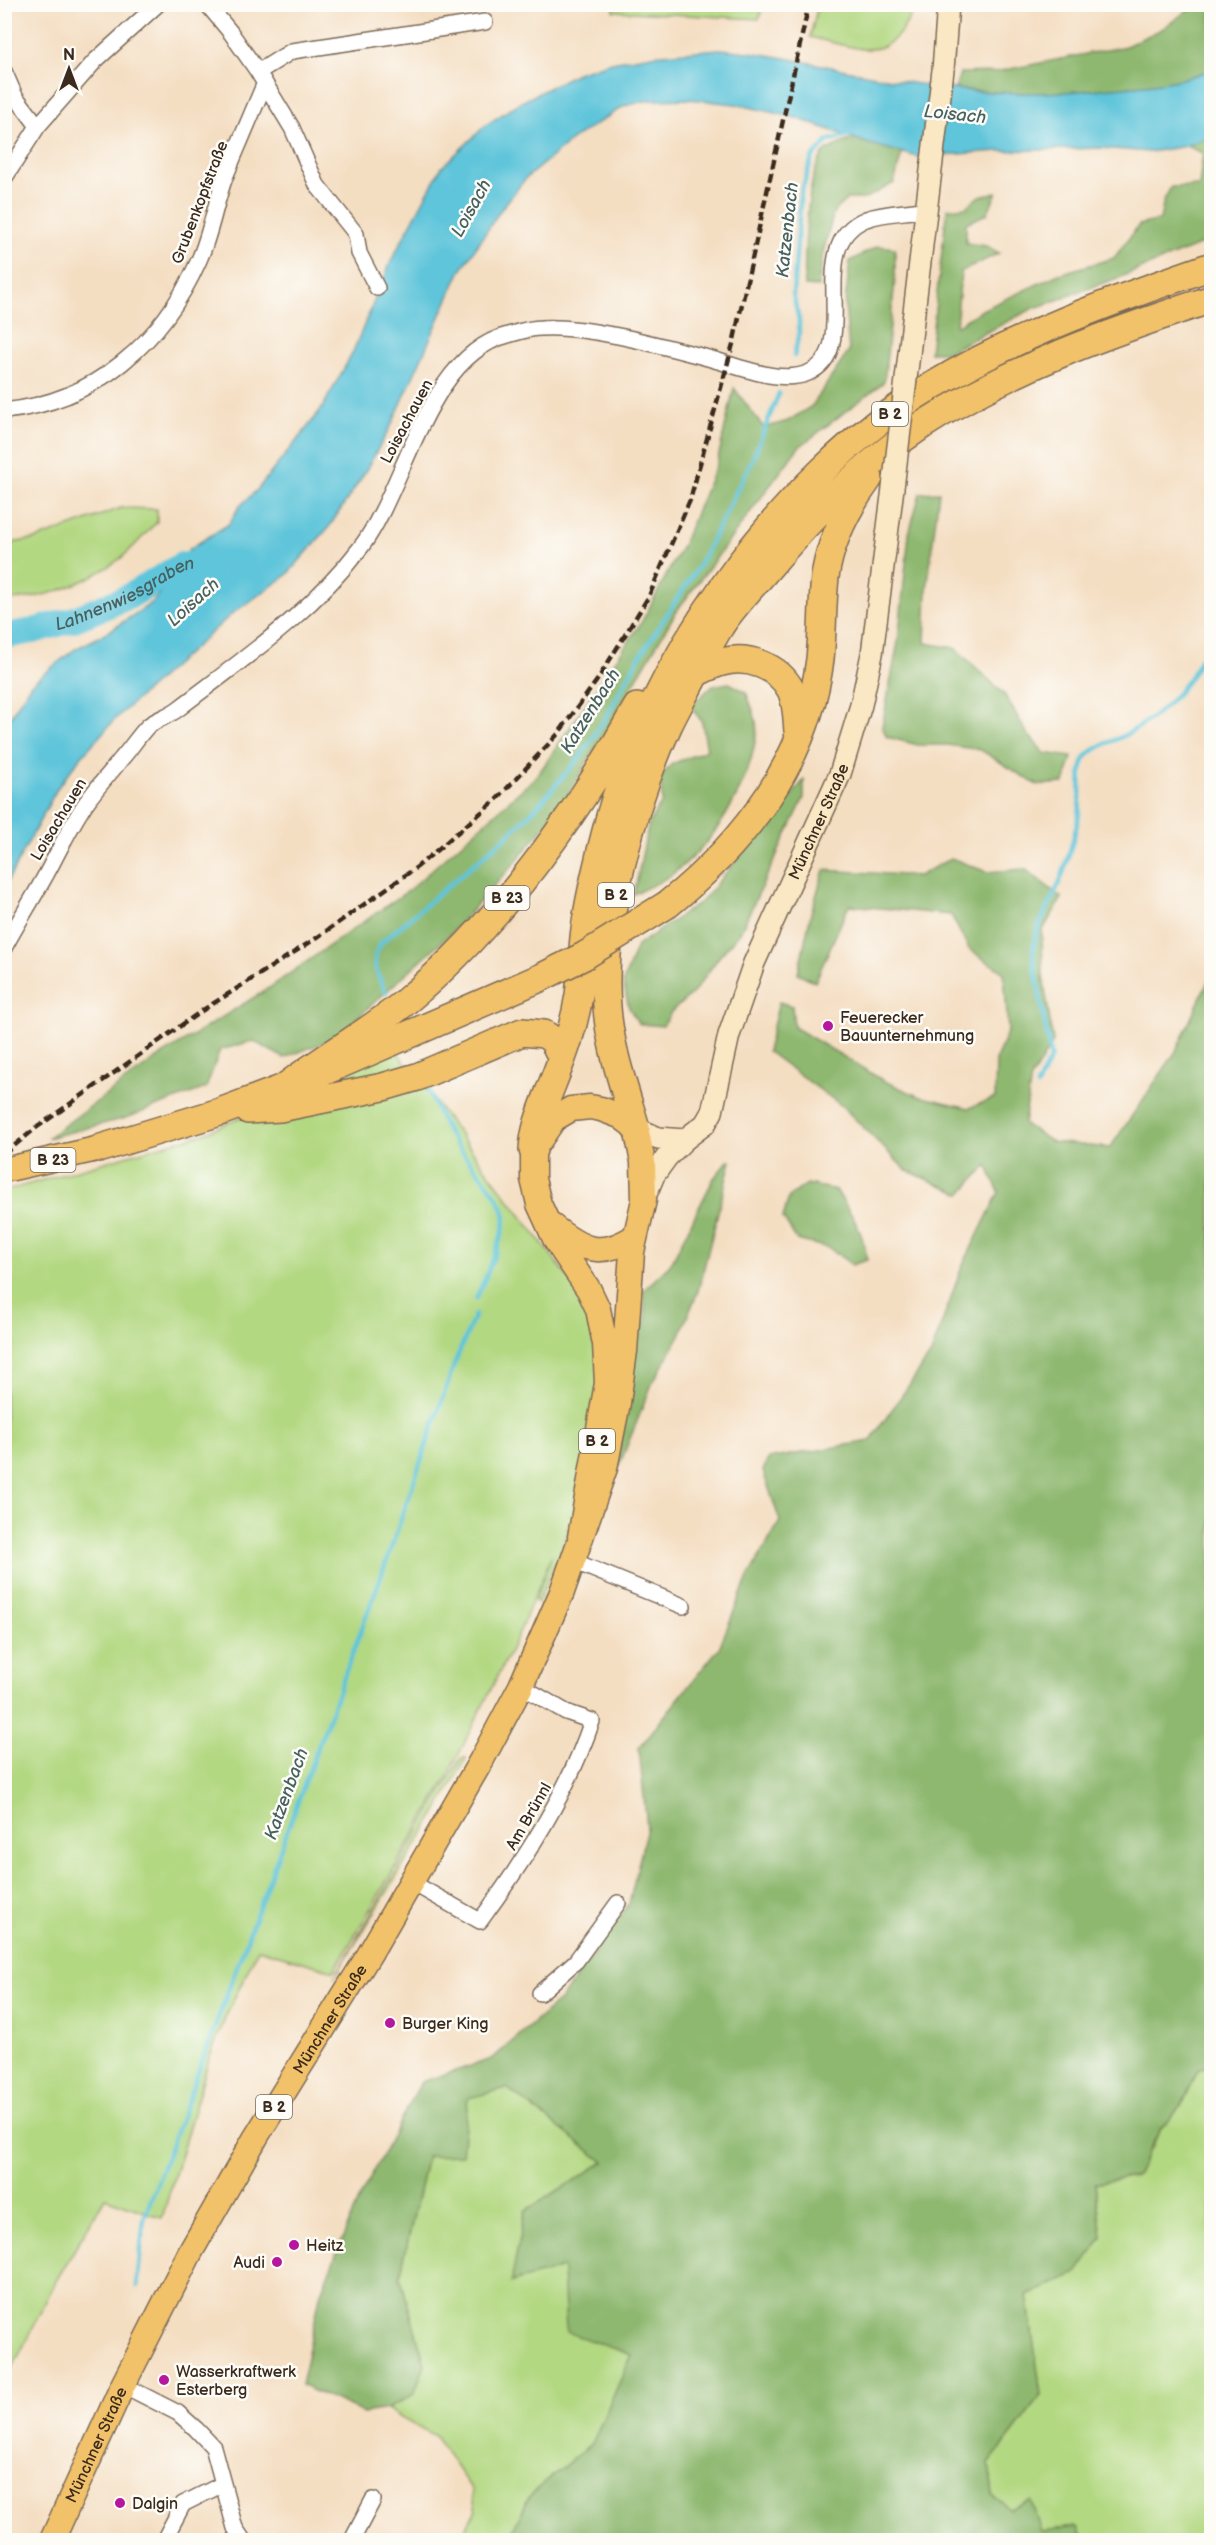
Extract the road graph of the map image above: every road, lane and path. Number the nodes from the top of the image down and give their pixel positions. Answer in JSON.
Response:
{"nodes":[{"id":1,"x":158,"y":4,"type":"edge"},
{"id":2,"x":207,"y":4,"type":"edge"},
{"id":3,"x":948,"y":4,"type":"edge"},
{"id":4,"x":485,"y":22,"type":"dead end"},
{"id":5,"x":4,"y":71,"type":"edge"},
{"id":6,"x":261,"y":78,"type":"junction"},
{"id":7,"x":38,"y":126,"type":"junction"},
{"id":8,"x":4,"y":179,"type":"edge"},
{"id":9,"x":926,"y":209,"type":"junction"},
{"id":10,"x":1199,"y":271,"type":"edge"},
{"id":11,"x":377,"y":288,"type":"dead end"},
{"id":12,"x":1200,"y":303,"type":"edge"},
{"id":13,"x":4,"y":411,"type":"edge"},
{"id":14,"x":880,"y":456,"type":"junction"},
{"id":15,"x":686,"y":667,"type":"junction"},
{"id":16,"x":798,"y":739,"type":"junction"},
{"id":17,"x":4,"y":948,"type":"edge"},
{"id":18,"x":562,"y":1058,"type":"junction"},
{"id":19,"x":285,"y":1087,"type":"junction"},
{"id":20,"x":220,"y":1112,"type":"junction"},
{"id":21,"x":636,"y":1128,"type":"junction"},
{"id":22,"x":684,"y":1140,"type":"junction"},
{"id":23,"x":101,"y":1148,"type":"joint"},
{"id":24,"x":532,"y":1150,"type":"junction"},
{"id":25,"x":4,"y":1170,"type":"edge"},
{"id":26,"x":644,"y":1200,"type":"junction"},
{"id":27,"x":548,"y":1222,"type":"junction"},
{"id":28,"x":634,"y":1237,"type":"junction"},
{"id":29,"x":615,"y":1347,"type":"junction"},
{"id":30,"x":573,"y":1561,"type":"junction"},
{"id":31,"x":683,"y":1606,"type":"dead end"},
{"id":32,"x":521,"y":1686,"type":"junction"},
{"id":33,"x":411,"y":1882,"type":"junction"},
{"id":34,"x":618,"y":1903,"type":"dead end"},
{"id":35,"x":540,"y":1993,"type":"dead end"},
{"id":36,"x":123,"y":2385,"type":"junction"},
{"id":37,"x":223,"y":2484,"type":"junction"},
{"id":38,"x":373,"y":2499,"type":"dead end"},
{"id":39,"x":52,"y":2541,"type":"edge"},
{"id":40,"x":164,"y":2541,"type":"edge"},
{"id":41,"x":243,"y":2541,"type":"edge"},
{"id":42,"x":352,"y":2541,"type":"edge"}],
"edges":[{"from":1,"to":7,"type":"street"},
{"from":2,"to":6,"type":"street"},
{"from":3,"to":9,"type":"street","name":"Münchner Straße"},
{"from":4,"to":6,"type":"street"},
{"from":5,"to":7,"type":"street"},
{"from":6,"to":11,"type":"street"},
{"from":6,"to":13,"type":"street","name":"Grubenkopfstraße"},
{"from":7,"to":8,"type":"street"},
{"from":9,"to":17,"type":"street","name":"Loisachauen"},
{"from":9,"to":22,"type":"street","name":"Münchner Straße","bridge":true},
{"from":10,"to":15,"type":"highway","number":"B 2"},
{"from":12,"to":14,"type":"highway","number":"B 2"},
{"from":14,"to":15,"type":"highway","number":"B 2"},
{"from":14,"to":16,"type":"highway","number":"B 23"},
{"from":15,"to":16,"type":"highway"},
{"from":15,"to":18,"type":"highway","number":"B 2"},
{"from":15,"to":19,"type":"highway","number":"B 23"},
{"from":15,"to":21,"type":"highway","number":"B 2"},
{"from":16,"to":19,"type":"highway","number":"B 23","bridge":true},
{"from":18,"to":20,"type":"highway","number":"B 23"},
{"from":18,"to":24,"type":"highway","number":"B 2"},
{"from":19,"to":20,"type":"highway","number":"B 23"},
{"from":20,"to":23,"type":"highway","number":"B 23"},
{"from":21,"to":22,"type":"street"},
{"from":21,"to":24,"type":"main road"},
{"from":21,"to":26,"type":"main road","number":"B 2"},
{"from":22,"to":26,"type":"street","name":"Münchner Straße"},
{"from":23,"to":25,"type":"main road","number":"B 23"},
{"from":24,"to":27,"type":"main road","number":"B 2"},
{"from":26,"to":28,"type":"main road","number":"B 2"},
{"from":27,"to":28,"type":"main road","number":"B 2"},
{"from":27,"to":29,"type":"main road","number":"B 2"},
{"from":28,"to":29,"type":"main road","number":"B 2"},
{"from":29,"to":30,"type":"main road","name":"Münchner Straße","number":"B 2"},
{"from":30,"to":31,"type":"street"},
{"from":30,"to":32,"type":"main road","name":"Münchner Straße","number":"B 2"},
{"from":32,"to":33,"type":"main road","name":"Münchner Straße","number":"B 2"},
{"from":32,"to":33,"type":"street","name":"Am Brünnl"},
{"from":33,"to":36,"type":"main road","name":"Münchner Straße","number":"B 2"},
{"from":34,"to":35,"type":"street"},
{"from":36,"to":37,"type":"street"},
{"from":36,"to":39,"type":"main road","name":"Münchner Straße","number":"B 2"},
{"from":37,"to":40,"type":"street"},
{"from":37,"to":41,"type":"street"},
{"from":38,"to":42,"type":"street"}]}
